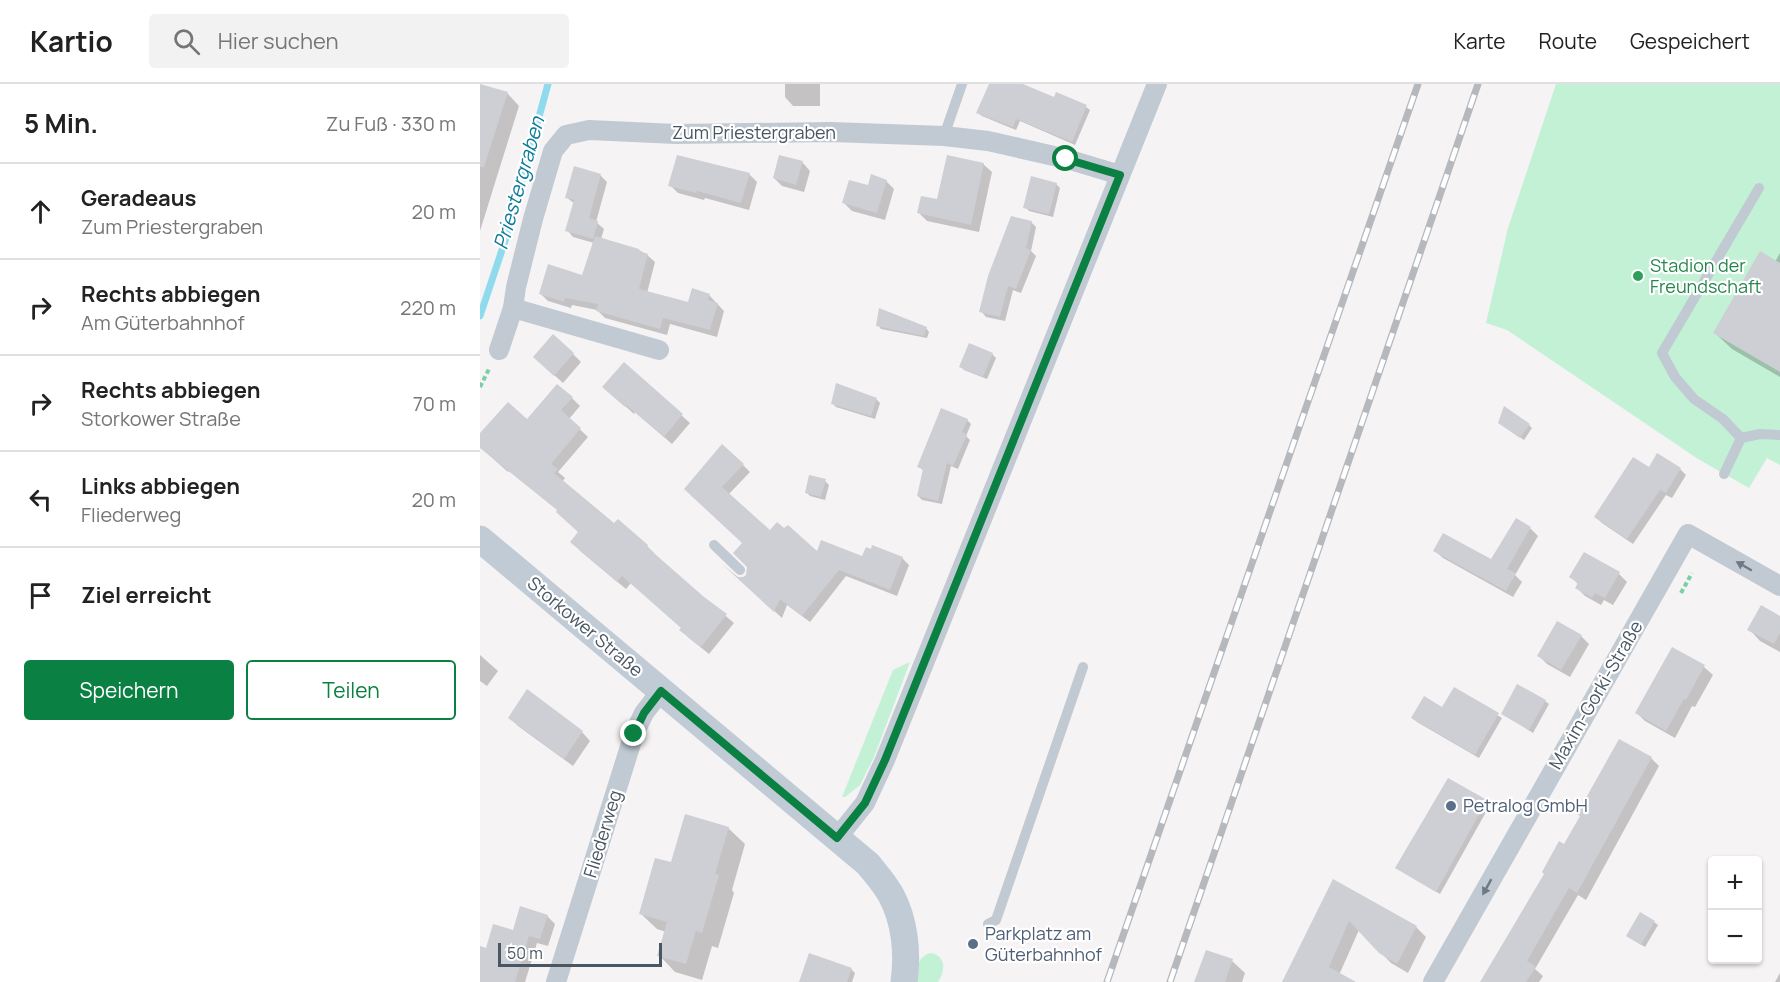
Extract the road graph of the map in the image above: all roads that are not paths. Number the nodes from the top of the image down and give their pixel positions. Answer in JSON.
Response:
{"nodes":[{"id":1,"x":962,"y":84,"type":"edge"},
{"id":2,"x":1157,"y":84,"type":"edge"},
{"id":3,"x":944,"y":136,"type":"junction"},
{"id":4,"x":1120,"y":175,"type":"junction"},
{"id":5,"x":1759,"y":188,"type":"dead end"},
{"id":6,"x":513,"y":308,"type":"junction"},
{"id":7,"x":659,"y":350,"type":"dead end"},
{"id":8,"x":499,"y":351,"type":"dead end"},
{"id":9,"x":1780,"y":435,"type":"edge"},
{"id":10,"x":1741,"y":438,"type":"junction"},
{"id":11,"x":1724,"y":474,"type":"dead end"},
{"id":12,"x":480,"y":539,"type":"edge"},
{"id":13,"x":714,"y":545,"type":"dead end"},
{"id":14,"x":740,"y":570,"type":"dead end"},
{"id":15,"x":1780,"y":586,"type":"edge"},
{"id":16,"x":1083,"y":667,"type":"dead end"},
{"id":17,"x":661,"y":691,"type":"junction"},
{"id":18,"x":837,"y":838,"type":"junction"},
{"id":19,"x":988,"y":924,"type":"dead end"},
{"id":20,"x":556,"y":982,"type":"edge"},
{"id":21,"x":904,"y":982,"type":"edge"},
{"id":22,"x":1433,"y":982,"type":"edge"}],
"edges":[{"from":1,"to":3,"type":"lane"},
{"from":2,"to":4,"type":"street"},
{"from":3,"to":4,"type":"street","name":"Zum Priestergraben"},
{"from":3,"to":6,"type":"street","name":"Zum Priestergraben"},
{"from":4,"to":18,"type":"street"},
{"from":5,"to":10,"type":"lane"},
{"from":6,"to":7,"type":"street"},
{"from":6,"to":8,"type":"street","name":"Zum Priestergraben"},
{"from":9,"to":10,"type":"lane"},
{"from":10,"to":11,"type":"lane"},
{"from":12,"to":17,"type":"main road","name":"Storkower Straße"},
{"from":13,"to":14,"type":"lane"},
{"from":15,"to":22,"type":"street","name":"Maxim-Gorki-Straße","one_way":true},
{"from":16,"to":19,"type":"lane"},
{"from":17,"to":18,"type":"main road","name":"Storkower Straße"},
{"from":17,"to":20,"type":"street","name":"Fliederweg"},
{"from":18,"to":21,"type":"main road","name":"Storkower Straße"}]}
